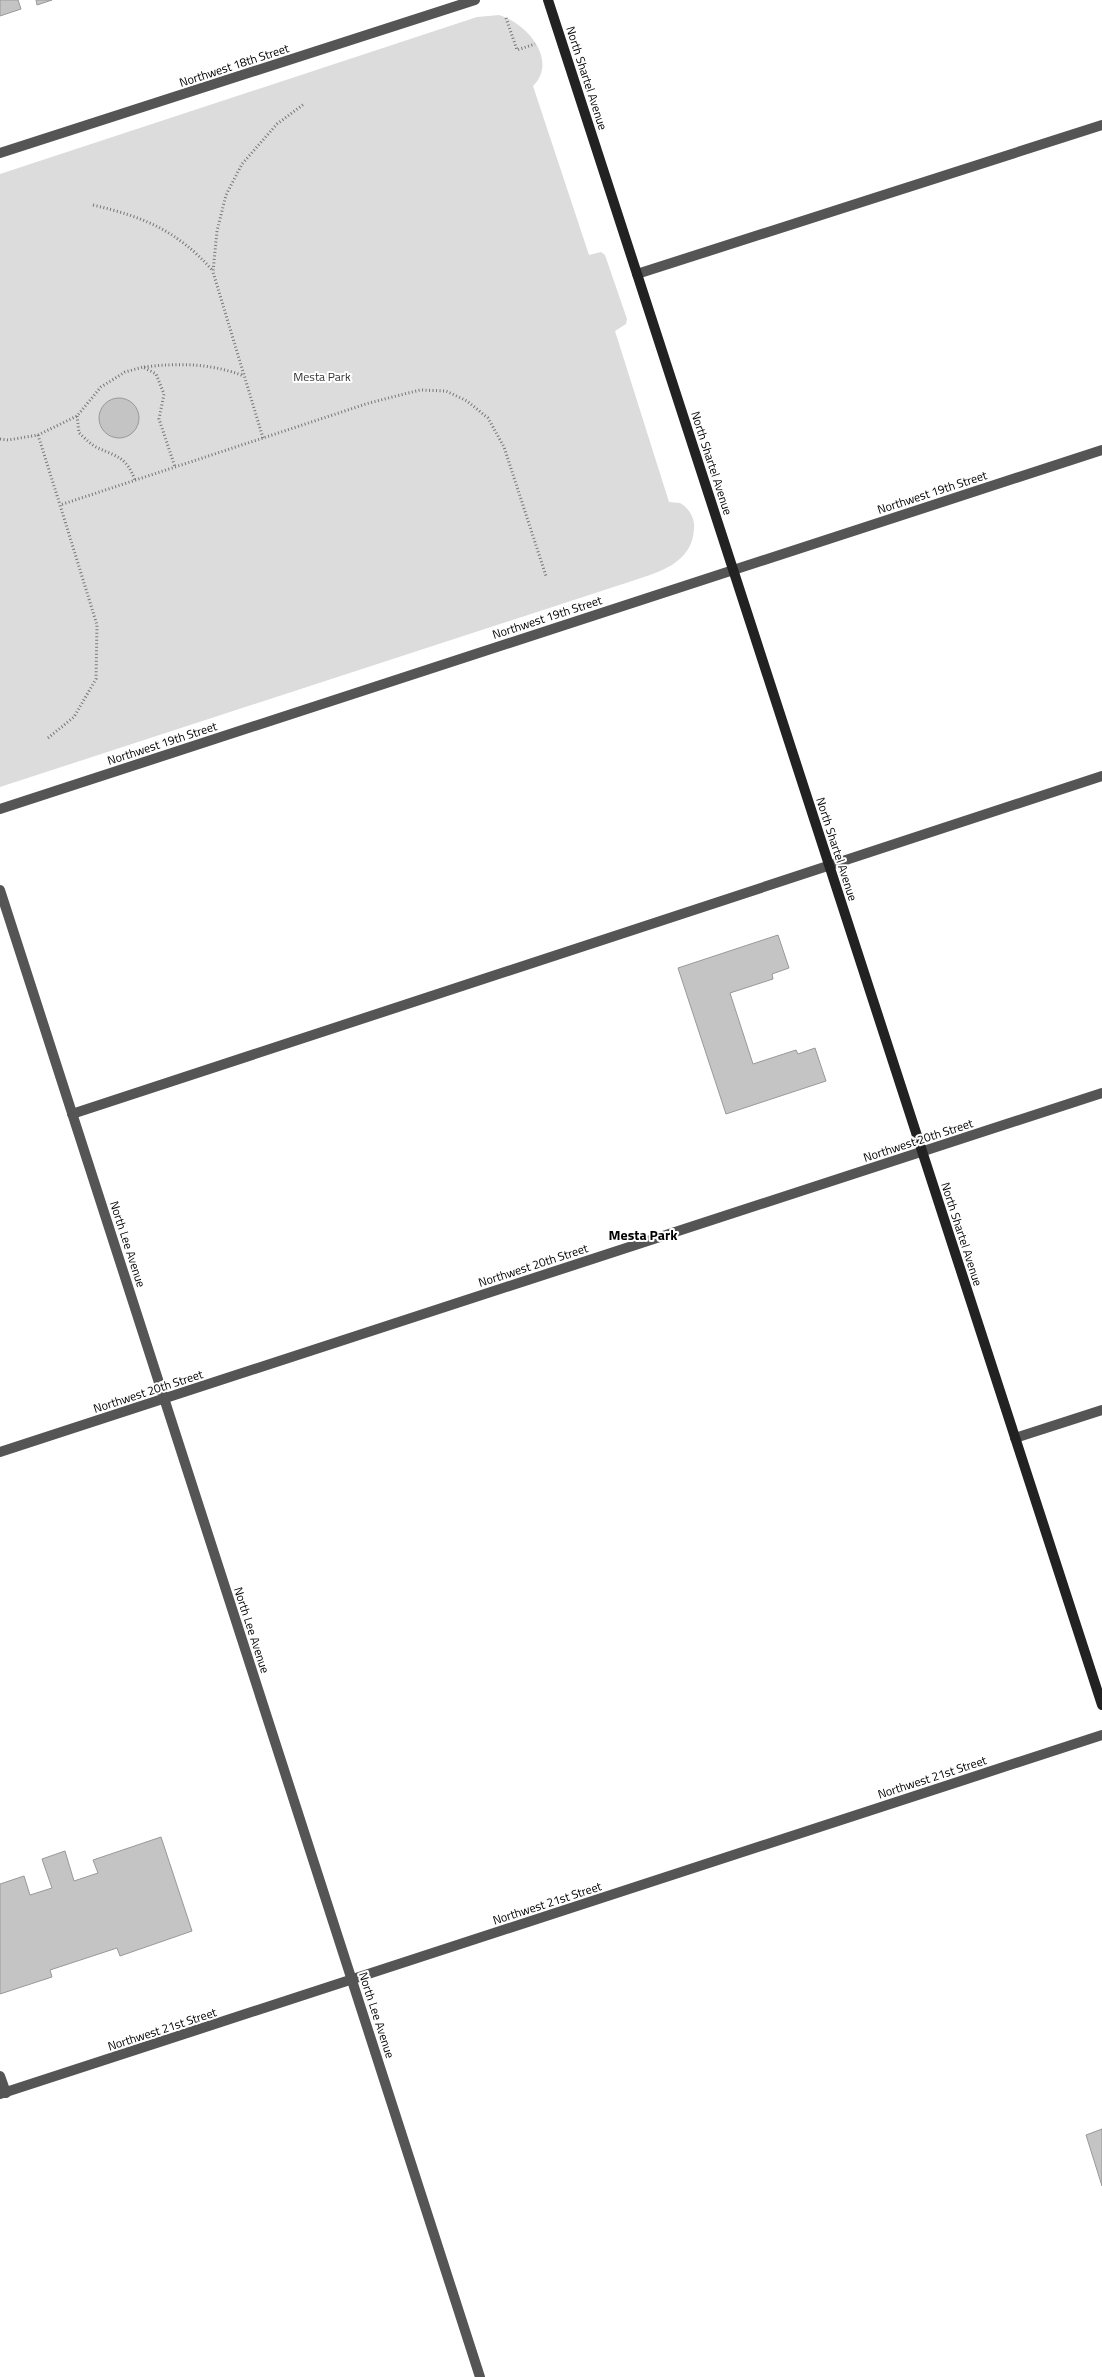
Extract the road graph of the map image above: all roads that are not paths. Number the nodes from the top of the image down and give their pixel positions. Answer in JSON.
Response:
{"nodes":[{"id":1,"x":475,"y":0,"type":"edge"},
{"id":2,"x":548,"y":0,"type":"edge"},
{"id":3,"x":1102,"y":125,"type":"edge"},
{"id":4,"x":0,"y":153,"type":"edge"},
{"id":5,"x":637,"y":274,"type":"junction"},
{"id":6,"x":1102,"y":450,"type":"edge"},
{"id":7,"x":733,"y":570,"type":"junction"},
{"id":8,"x":1102,"y":776,"type":"edge"},
{"id":9,"x":0,"y":809,"type":"edge"},
{"id":10,"x":829,"y":866,"type":"junction"},
{"id":11,"x":0,"y":890,"type":"edge"},
{"id":12,"x":1102,"y":1093,"type":"edge"},
{"id":13,"x":72,"y":1114,"type":"junction"},
{"id":14,"x":922,"y":1152,"type":"junction"},
{"id":15,"x":164,"y":1398,"type":"junction"},
{"id":16,"x":1102,"y":1410,"type":"edge"},
{"id":17,"x":1015,"y":1438,"type":"junction"},
{"id":18,"x":0,"y":1452,"type":"edge"},
{"id":19,"x":1102,"y":1705,"type":"edge"},
{"id":20,"x":1102,"y":1735,"type":"edge"},
{"id":21,"x":352,"y":1980,"type":"junction"},
{"id":22,"x":0,"y":2076,"type":"edge"},
{"id":23,"x":3,"y":2094,"type":"edge"},
{"id":24,"x":480,"y":2377,"type":"edge"}],
"edges":[{"from":1,"to":4,"type":"street","name":"Northwest 18th Street"},
{"from":2,"to":5,"type":"street","name":"North Shartel Avenue"},
{"from":3,"to":5,"type":"street"},
{"from":5,"to":7,"type":"street","name":"North Shartel Avenue"},
{"from":6,"to":7,"type":"street","name":"Northwest 19th Street"},
{"from":7,"to":9,"type":"street","name":"Northwest 19th Street"},
{"from":7,"to":10,"type":"street","name":"North Shartel Avenue"},
{"from":8,"to":10,"type":"street"},
{"from":10,"to":13,"type":"street"},
{"from":10,"to":14,"type":"street","name":"North Shartel Avenue"},
{"from":11,"to":13,"type":"street","name":"North Lee Avenue"},
{"from":12,"to":14,"type":"street","name":"Northwest 20th Street"},
{"from":13,"to":15,"type":"street","name":"North Lee Avenue"},
{"from":14,"to":15,"type":"street","name":"Northwest 20th Street"},
{"from":14,"to":17,"type":"street","name":"North Shartel Avenue"},
{"from":15,"to":18,"type":"street","name":"Northwest 20th Street"},
{"from":15,"to":21,"type":"street","name":"North Lee Avenue"},
{"from":16,"to":17,"type":"street"},
{"from":17,"to":19,"type":"street","name":"North Shartel Avenue"},
{"from":20,"to":21,"type":"street","name":"Northwest 21st Street"},
{"from":21,"to":23,"type":"street","name":"Northwest 21st Street"},
{"from":21,"to":24,"type":"street","name":"North Lee Avenue"},
{"from":22,"to":23,"type":"street"}]}
